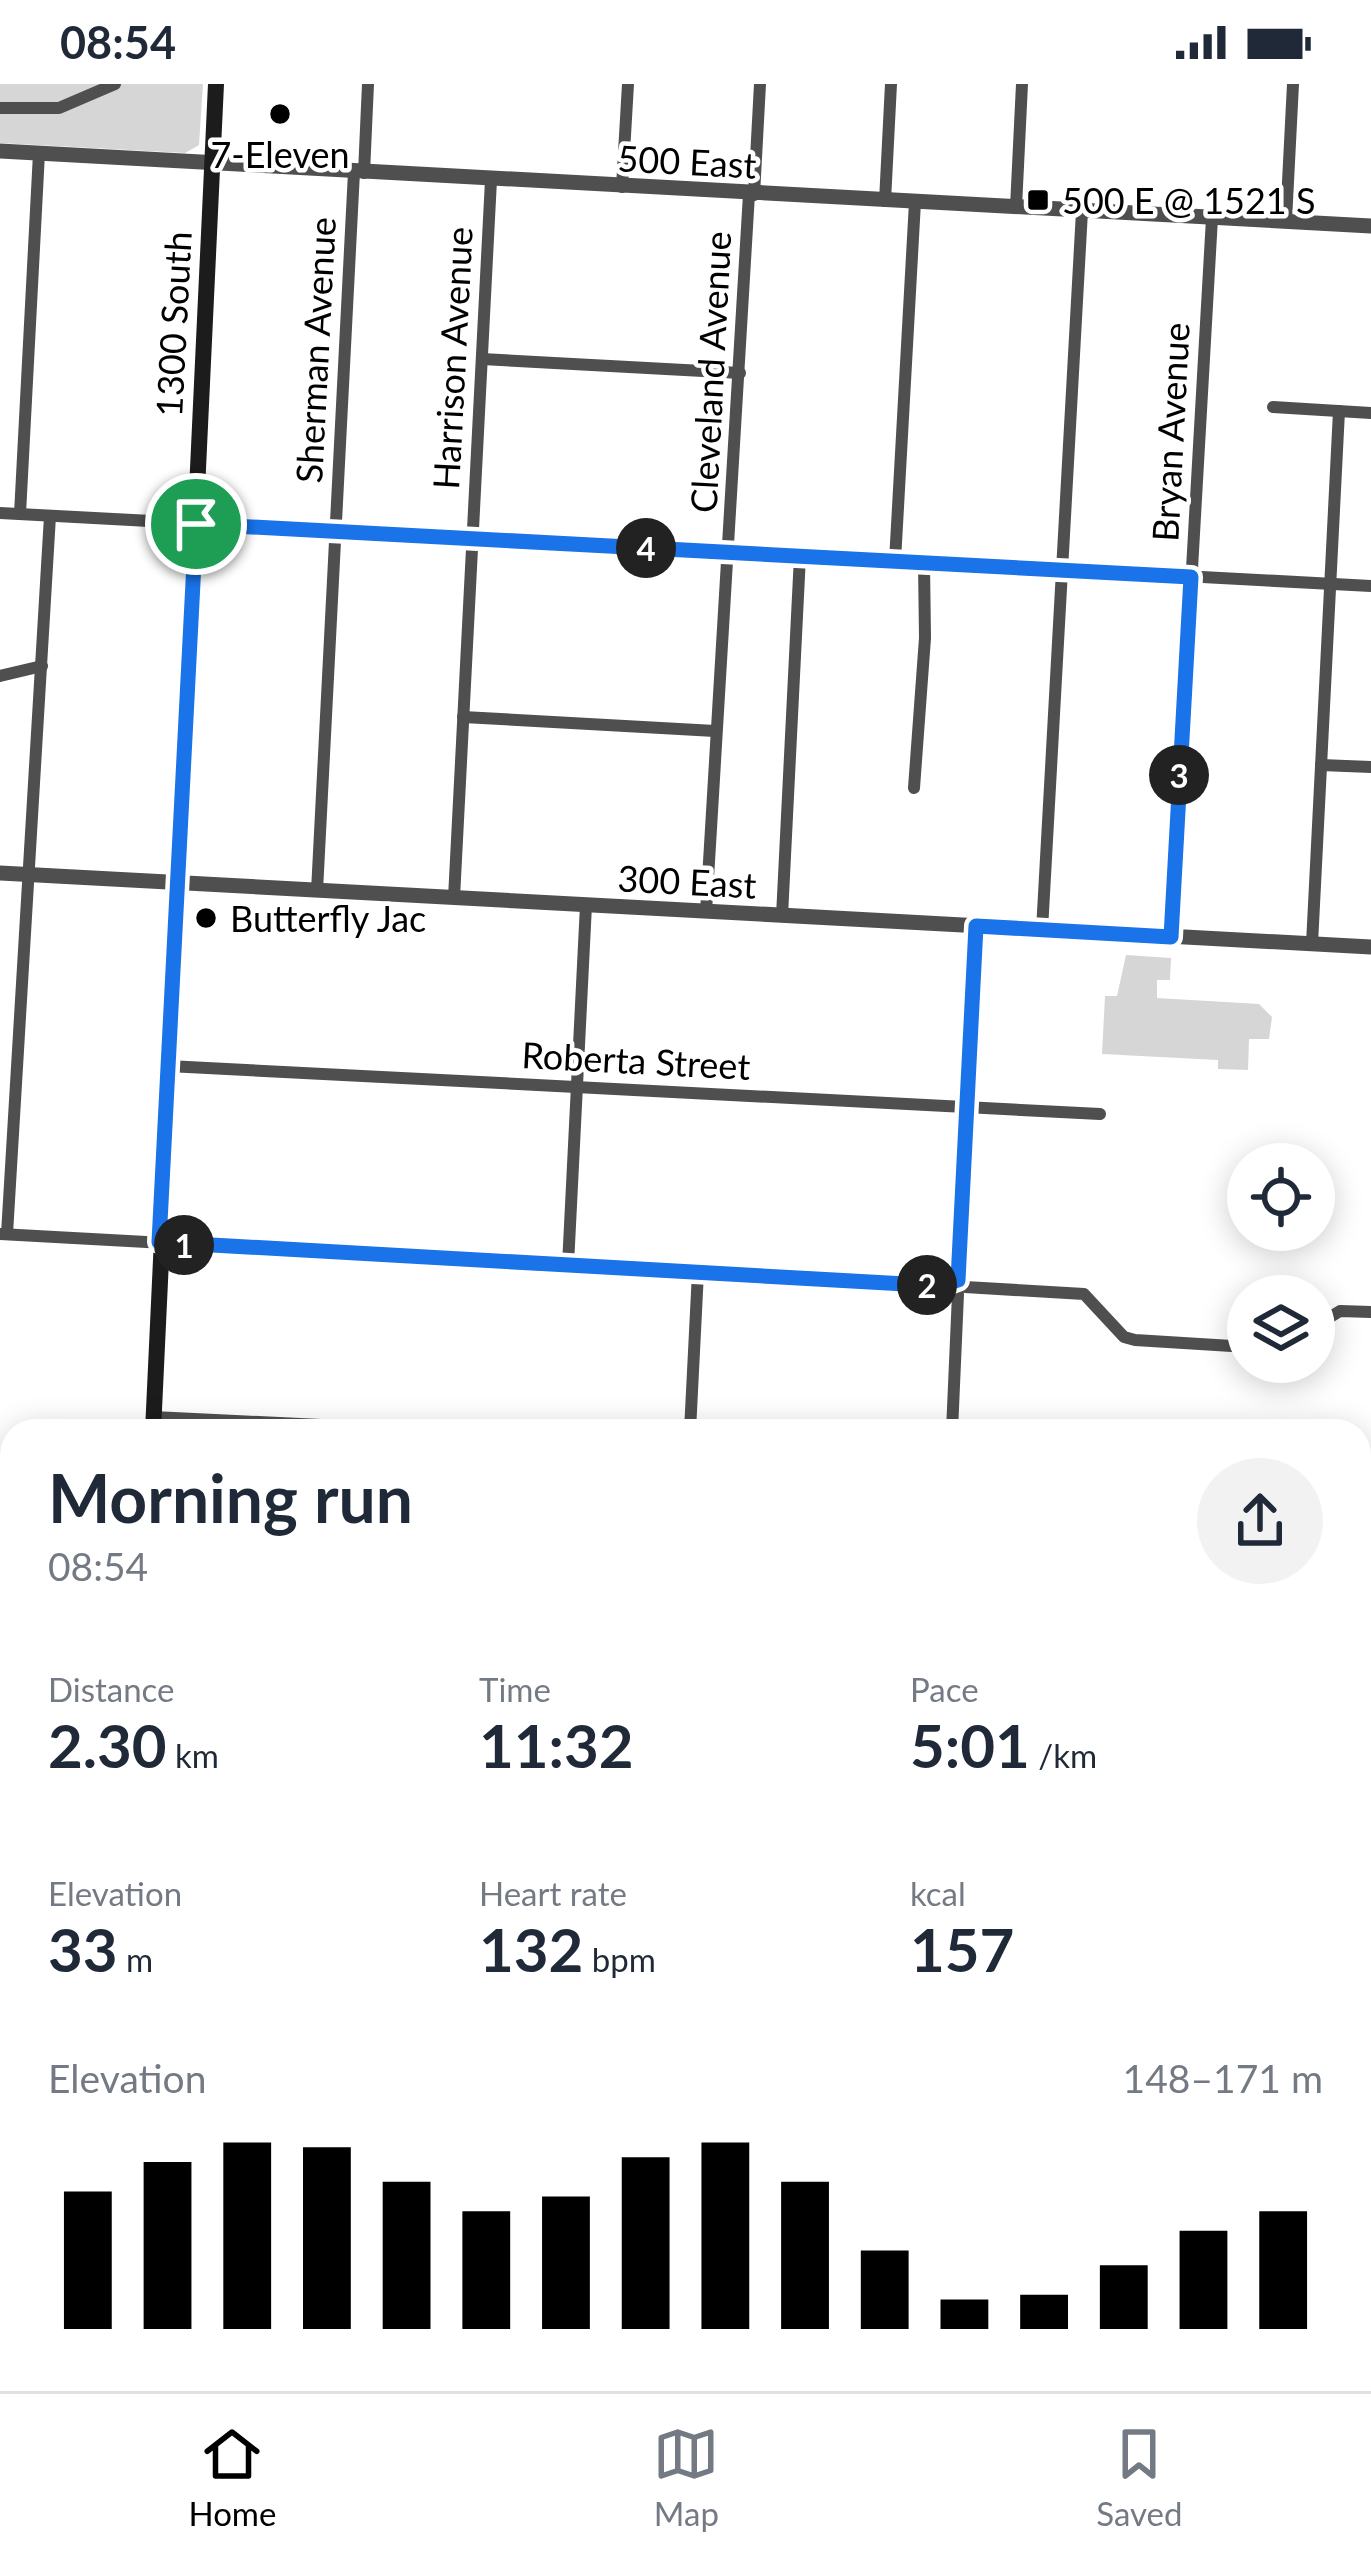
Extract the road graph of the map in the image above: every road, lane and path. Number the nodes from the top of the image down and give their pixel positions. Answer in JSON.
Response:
{"nodes":[{"id":1,"x":115,"y":84,"type":"edge"},
{"id":2,"x":216,"y":84,"type":"edge"},
{"id":3,"x":368,"y":84,"type":"edge"},
{"id":4,"x":628,"y":84,"type":"edge"},
{"id":5,"x":760,"y":84,"type":"edge"},
{"id":6,"x":891,"y":84,"type":"edge"},
{"id":7,"x":1022,"y":84,"type":"edge"},
{"id":8,"x":1293,"y":84,"type":"edge"},
{"id":9,"x":0,"y":108,"type":"edge"},
{"id":10,"x":0,"y":151,"type":"edge"},
{"id":11,"x":38,"y":153,"type":"junction"},
{"id":12,"x":214,"y":164,"type":"junction"},
{"id":13,"x":359,"y":172,"type":"junction"},
{"id":14,"x":491,"y":180,"type":"junction"},
{"id":15,"x":622,"y":187,"type":"junction"},
{"id":16,"x":752,"y":194,"type":"junction"},
{"id":17,"x":885,"y":201,"type":"junction"},
{"id":18,"x":915,"y":202,"type":"junction"},
{"id":19,"x":1016,"y":207,"type":"junction"},
{"id":20,"x":1082,"y":211,"type":"junction"},
{"id":21,"x":1212,"y":218,"type":"junction"},
{"id":22,"x":1286,"y":221,"type":"junction"},
{"id":23,"x":1371,"y":226,"type":"edge"},
{"id":24,"x":482,"y":359,"type":"junction"},
{"id":25,"x":740,"y":373,"type":"junction"},
{"id":26,"x":1273,"y":407,"type":"dead end"},
{"id":27,"x":1339,"y":411,"type":"junction"},
{"id":28,"x":1371,"y":412,"type":"edge"},
{"id":29,"x":0,"y":513,"type":"edge"},
{"id":30,"x":20,"y":514,"type":"junction"},
{"id":31,"x":50,"y":516,"type":"junction"},
{"id":32,"x":196,"y":524,"type":"junction"},
{"id":33,"x":335,"y":534,"type":"junction"},
{"id":34,"x":472,"y":540,"type":"junction"},
{"id":35,"x":728,"y":552,"type":"junction"},
{"id":36,"x":800,"y":556,"type":"junction"},
{"id":37,"x":895,"y":561,"type":"junction"},
{"id":38,"x":924,"y":563,"type":"junction"},
{"id":39,"x":1061,"y":570,"type":"junction"},
{"id":40,"x":1191,"y":577,"type":"junction"},
{"id":41,"x":1330,"y":584,"type":"junction"},
{"id":42,"x":1371,"y":586,"type":"edge"},
{"id":43,"x":42,"y":665,"type":"junction"},
{"id":44,"x":0,"y":676,"type":"edge"},
{"id":45,"x":464,"y":717,"type":"junction"},
{"id":46,"x":715,"y":731,"type":"junction"},
{"id":47,"x":1321,"y":765,"type":"junction"},
{"id":48,"x":1371,"y":767,"type":"edge"},
{"id":49,"x":914,"y":788,"type":"dead end"},
{"id":50,"x":0,"y":873,"type":"edge"},
{"id":51,"x":28,"y":874,"type":"junction"},
{"id":52,"x":178,"y":882,"type":"junction"},
{"id":53,"x":317,"y":891,"type":"junction"},
{"id":54,"x":454,"y":898,"type":"junction"},
{"id":55,"x":586,"y":905,"type":"junction"},
{"id":56,"x":706,"y":912,"type":"junction"},
{"id":57,"x":782,"y":916,"type":"junction"},
{"id":58,"x":976,"y":926,"type":"junction"},
{"id":59,"x":1042,"y":930,"type":"junction"},
{"id":60,"x":1171,"y":937,"type":"junction"},
{"id":61,"x":1312,"y":944,"type":"junction"},
{"id":62,"x":1371,"y":947,"type":"edge"},
{"id":63,"x":168,"y":1066,"type":"junction"},
{"id":64,"x":577,"y":1087,"type":"junction"},
{"id":65,"x":967,"y":1107,"type":"junction"},
{"id":66,"x":1100,"y":1114,"type":"dead end"},
{"id":67,"x":3,"y":1234,"type":"edge"},
{"id":68,"x":159,"y":1242,"type":"junction"},
{"id":69,"x":568,"y":1265,"type":"junction"},
{"id":70,"x":698,"y":1272,"type":"junction"},
{"id":71,"x":958,"y":1287,"type":"junction"},
{"id":72,"x":1371,"y":1312,"type":"edge"},
{"id":73,"x":1335,"y":1314,"type":"edge"},
{"id":74,"x":1227,"y":1345,"type":"edge"},
{"id":75,"x":153,"y":1419,"type":"edge"},
{"id":76,"x":691,"y":1419,"type":"edge"},
{"id":77,"x":952,"y":1419,"type":"edge"}],
"edges":[{"from":1,"to":9,"type":"street"},
{"from":2,"to":12,"type":"main road","name":"1300 South"},
{"from":3,"to":13,"type":"street","name":"Sherman Avenue"},
{"from":4,"to":15,"type":"street"},
{"from":5,"to":16,"type":"street","name":"Cleveland Avenue"},
{"from":6,"to":17,"type":"street"},
{"from":7,"to":19,"type":"street"},
{"from":8,"to":22,"type":"street"},
{"from":10,"to":11,"type":"street","name":"500 East"},
{"from":11,"to":12,"type":"street","name":"500 East"},
{"from":11,"to":30,"type":"street"},
{"from":12,"to":13,"type":"street","name":"500 East"},
{"from":12,"to":32,"type":"main road","name":"1300 South"},
{"from":13,"to":14,"type":"street","name":"500 East"},
{"from":13,"to":33,"type":"street","name":"Sherman Avenue"},
{"from":14,"to":15,"type":"street","name":"500 East"},
{"from":14,"to":24,"type":"street","name":"Harrison Avenue"},
{"from":15,"to":16,"type":"street","name":"500 East"},
{"from":16,"to":17,"type":"street","name":"500 East"},
{"from":16,"to":25,"type":"street","name":"Cleveland Avenue"},
{"from":17,"to":18,"type":"street","name":"500 East"},
{"from":18,"to":19,"type":"street","name":"500 East"},
{"from":18,"to":37,"type":"street"},
{"from":19,"to":20,"type":"street","name":"500 East"},
{"from":20,"to":21,"type":"street","name":"500 East"},
{"from":20,"to":39,"type":"street"},
{"from":21,"to":22,"type":"street","name":"500 East"},
{"from":21,"to":40,"type":"street","name":"Bryan Avenue"},
{"from":22,"to":23,"type":"street","name":"500 East"},
{"from":24,"to":25,"type":"street"},
{"from":24,"to":34,"type":"street","name":"Harrison Avenue"},
{"from":25,"to":35,"type":"street","name":"Cleveland Avenue"},
{"from":26,"to":27,"type":"street"},
{"from":27,"to":28,"type":"street"},
{"from":27,"to":41,"type":"street"},
{"from":29,"to":30,"type":"street"},
{"from":30,"to":31,"type":"street"},
{"from":31,"to":32,"type":"street"},
{"from":31,"to":43,"type":"street"},
{"from":32,"to":33,"type":"street"},
{"from":32,"to":52,"type":"main road","name":"1300 South"},
{"from":33,"to":34,"type":"street"},
{"from":33,"to":53,"type":"street","name":"Sherman Avenue"},
{"from":34,"to":35,"type":"street"},
{"from":34,"to":45,"type":"street","name":"Harrison Avenue"},
{"from":35,"to":36,"type":"street"},
{"from":35,"to":46,"type":"street","name":"Cleveland Avenue"},
{"from":36,"to":37,"type":"street"},
{"from":36,"to":57,"type":"street"},
{"from":37,"to":38,"type":"street"},
{"from":38,"to":39,"type":"street"},
{"from":38,"to":49,"type":"street"},
{"from":39,"to":40,"type":"street"},
{"from":39,"to":59,"type":"street"},
{"from":40,"to":41,"type":"street"},
{"from":40,"to":60,"type":"street","name":"Bryan Avenue"},
{"from":41,"to":42,"type":"street"},
{"from":41,"to":47,"type":"street"},
{"from":43,"to":44,"type":"street"},
{"from":43,"to":51,"type":"street"},
{"from":45,"to":46,"type":"street"},
{"from":45,"to":54,"type":"street","name":"Harrison Avenue"},
{"from":46,"to":56,"type":"street","name":"Cleveland Avenue"},
{"from":47,"to":48,"type":"street"},
{"from":47,"to":61,"type":"street"},
{"from":50,"to":51,"type":"street","name":"300 East"},
{"from":51,"to":52,"type":"street","name":"300 East"},
{"from":51,"to":67,"type":"street"},
{"from":52,"to":53,"type":"street","name":"300 East"},
{"from":52,"to":63,"type":"main road","name":"1300 South"},
{"from":53,"to":54,"type":"street","name":"300 East"},
{"from":54,"to":55,"type":"street","name":"300 East"},
{"from":55,"to":56,"type":"street","name":"300 East"},
{"from":55,"to":64,"type":"street"},
{"from":56,"to":57,"type":"street","name":"300 East"},
{"from":57,"to":58,"type":"street","name":"300 East"},
{"from":58,"to":59,"type":"street","name":"300 East"},
{"from":58,"to":65,"type":"street"},
{"from":59,"to":60,"type":"street","name":"300 East"},
{"from":60,"to":61,"type":"street","name":"300 East"},
{"from":61,"to":62,"type":"street","name":"300 East"},
{"from":63,"to":64,"type":"street","name":"Roberta Street"},
{"from":63,"to":68,"type":"main road","name":"1300 South"},
{"from":64,"to":65,"type":"street","name":"Roberta Street"},
{"from":64,"to":69,"type":"street"},
{"from":65,"to":66,"type":"street","name":"Roberta Street"},
{"from":65,"to":71,"type":"street"},
{"from":67,"to":68,"type":"street"},
{"from":68,"to":69,"type":"street"},
{"from":68,"to":75,"type":"main road","name":"1300 South"},
{"from":69,"to":70,"type":"street"},
{"from":70,"to":71,"type":"street"},
{"from":70,"to":76,"type":"street"},
{"from":71,"to":74,"type":"street"},
{"from":71,"to":77,"type":"street"},
{"from":72,"to":73,"type":"street"}]}
